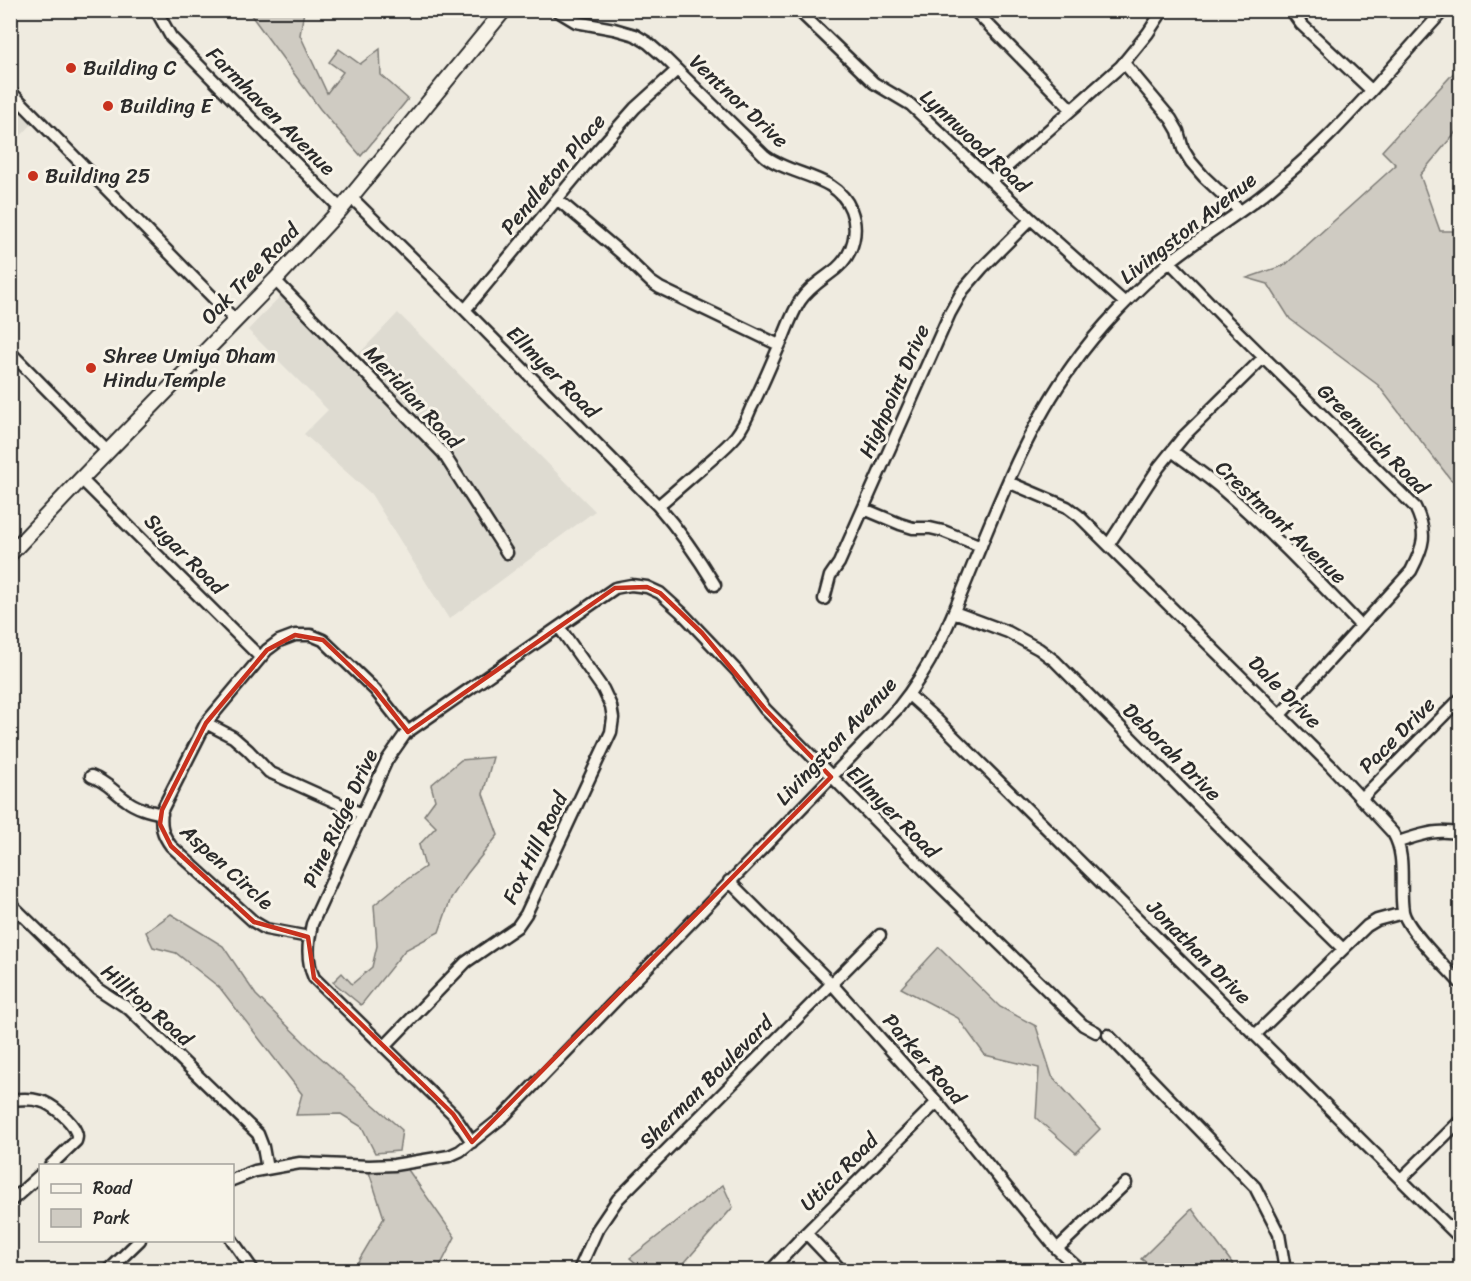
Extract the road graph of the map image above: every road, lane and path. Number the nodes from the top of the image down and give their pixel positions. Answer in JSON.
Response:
{"nodes":[{"id":1,"x":156,"y":10,"type":"edge"},
{"id":2,"x":504,"y":10,"type":"edge"},
{"id":3,"x":556,"y":10,"type":"edge"},
{"id":4,"x":798,"y":10,"type":"edge"},
{"id":5,"x":974,"y":10,"type":"edge"},
{"id":6,"x":1163,"y":10,"type":"edge"},
{"id":7,"x":1292,"y":10,"type":"edge"},
{"id":8,"x":1444,"y":10,"type":"edge"},
{"id":9,"x":1124,"y":63,"type":"junction"},
{"id":10,"x":677,"y":70,"type":"junction"},
{"id":11,"x":1371,"y":90,"type":"junction"},
{"id":12,"x":10,"y":91,"type":"edge"},
{"id":13,"x":1071,"y":109,"type":"junction"},
{"id":14,"x":991,"y":181,"type":"junction"},
{"id":15,"x":351,"y":198,"type":"junction"},
{"id":16,"x":557,"y":198,"type":"junction"},
{"id":17,"x":341,"y":209,"type":"junction"},
{"id":18,"x":1240,"y":211,"type":"junction"},
{"id":19,"x":1031,"y":219,"type":"junction"},
{"id":20,"x":1170,"y":262,"type":"junction"},
{"id":21,"x":275,"y":279,"type":"junction"},
{"id":22,"x":1125,"y":303,"type":"junction"},
{"id":23,"x":465,"y":310,"type":"junction"},
{"id":24,"x":235,"y":320,"type":"junction"},
{"id":25,"x":779,"y":345,"type":"junction"},
{"id":26,"x":10,"y":352,"type":"edge"},
{"id":27,"x":1264,"y":357,"type":"junction"},
{"id":28,"x":108,"y":451,"type":"junction"},
{"id":29,"x":1172,"y":451,"type":"junction"},
{"id":30,"x":81,"y":479,"type":"junction"},
{"id":31,"x":1008,"y":482,"type":"junction"},
{"id":32,"x":658,"y":506,"type":"junction"},
{"id":33,"x":864,"y":509,"type":"junction"},
{"id":34,"x":1109,"y":544,"type":"junction"},
{"id":35,"x":981,"y":546,"type":"junction"},
{"id":36,"x":507,"y":553,"type":"dead end"},
{"id":37,"x":10,"y":554,"type":"edge"},
{"id":38,"x":715,"y":585,"type":"dead end"},
{"id":39,"x":647,"y":587,"type":"joint"},
{"id":40,"x":824,"y":599,"type":"dead end"},
{"id":41,"x":954,"y":612,"type":"junction"},
{"id":42,"x":1360,"y":625,"type":"junction"},
{"id":43,"x":559,"y":627,"type":"junction"},
{"id":44,"x":261,"y":657,"type":"junction"},
{"id":45,"x":909,"y":695,"type":"junction"},
{"id":46,"x":1461,"y":699,"type":"edge"},
{"id":47,"x":1280,"y":715,"type":"junction"},
{"id":48,"x":206,"y":723,"type":"junction"},
{"id":49,"x":408,"y":732,"type":"junction"},
{"id":50,"x":91,"y":776,"type":"dead end"},
{"id":51,"x":831,"y":777,"type":"junction"},
{"id":52,"x":1361,"y":799,"type":"junction"},
{"id":53,"x":162,"y":814,"type":"junction"},
{"id":54,"x":362,"y":814,"type":"junction"},
{"id":55,"x":1461,"y":834,"type":"edge"},
{"id":56,"x":1398,"y":842,"type":"junction"},
{"id":57,"x":729,"y":882,"type":"junction"},
{"id":58,"x":12,"y":905,"type":"edge"},
{"id":59,"x":1403,"y":913,"type":"junction"},
{"id":60,"x":880,"y":935,"type":"dead end"},
{"id":61,"x":309,"y":937,"type":"junction"},
{"id":62,"x":1343,"y":949,"type":"junction"},
{"id":63,"x":831,"y":983,"type":"junction"},
{"id":64,"x":1461,"y":983,"type":"edge"},
{"id":65,"x":1095,"y":1032,"type":"dead end"},
{"id":66,"x":1108,"y":1035,"type":"dead end"},
{"id":67,"x":1255,"y":1035,"type":"junction"},
{"id":68,"x":384,"y":1047,"type":"junction"},
{"id":69,"x":12,"y":1100,"type":"edge"},
{"id":70,"x":937,"y":1102,"type":"junction"},
{"id":71,"x":1461,"y":1121,"type":"edge"},
{"id":72,"x":472,"y":1142,"type":"junction"},
{"id":73,"x":52,"y":1164,"type":"edge"},
{"id":74,"x":267,"y":1169,"type":"junction"},
{"id":75,"x":39,"y":1175,"type":"edge"},
{"id":76,"x":234,"y":1179,"type":"edge"},
{"id":77,"x":1401,"y":1179,"type":"junction"},
{"id":78,"x":1126,"y":1183,"type":"dead end"},
{"id":79,"x":10,"y":1203,"type":"edge"},
{"id":80,"x":806,"y":1233,"type":"junction"},
{"id":81,"x":1461,"y":1238,"type":"edge"},
{"id":82,"x":138,"y":1242,"type":"edge"},
{"id":83,"x":233,"y":1242,"type":"edge"},
{"id":84,"x":1057,"y":1249,"type":"junction"},
{"id":85,"x":109,"y":1270,"type":"edge"},
{"id":86,"x":253,"y":1270,"type":"edge"},
{"id":87,"x":579,"y":1270,"type":"edge"},
{"id":88,"x":771,"y":1270,"type":"edge"},
{"id":89,"x":841,"y":1270,"type":"edge"},
{"id":90,"x":1080,"y":1270,"type":"edge"},
{"id":91,"x":1285,"y":1270,"type":"edge"}],
"edges":[{"from":1,"to":17,"type":"street","name":"Farmhaven Avenue"},
{"from":2,"to":15,"type":"main road","name":"Oak Tree Road"},
{"from":3,"to":10,"type":"street","name":"Ventnor Drive"},
{"from":4,"to":14,"type":"street","name":"Lynnwood Road"},
{"from":5,"to":13,"type":"street"},
{"from":6,"to":9,"type":"street"},
{"from":7,"to":11,"type":"street"},
{"from":8,"to":11,"type":"street","name":"Livingston Avenue"},
{"from":9,"to":13,"type":"street"},
{"from":9,"to":18,"type":"street"},
{"from":10,"to":16,"type":"street","name":"Pendleton Place"},
{"from":10,"to":25,"type":"street","name":"Ventnor Drive"},
{"from":11,"to":18,"type":"street","name":"Livingston Avenue"},
{"from":12,"to":24,"type":"street"},
{"from":13,"to":14,"type":"street"},
{"from":14,"to":19,"type":"street","name":"Lynnwood Road"},
{"from":15,"to":17,"type":"main road","name":"Oak Tree Road"},
{"from":15,"to":23,"type":"street","name":"Ellmyer Road"},
{"from":16,"to":23,"type":"street","name":"Pendleton Place"},
{"from":16,"to":25,"type":"street"},
{"from":17,"to":21,"type":"main road","name":"Oak Tree Road"},
{"from":18,"to":20,"type":"street","name":"Livingston Avenue"},
{"from":19,"to":22,"type":"street","name":"Lynnwood Road"},
{"from":19,"to":33,"type":"street","name":"Highpoint Drive"},
{"from":20,"to":22,"type":"street","name":"Livingston Avenue"},
{"from":20,"to":27,"type":"street","name":"Greenwich Road"},
{"from":21,"to":24,"type":"main road","name":"Oak Tree Road"},
{"from":21,"to":36,"type":"street","name":"Meridian Road"},
{"from":22,"to":31,"type":"street","name":"Livingston Avenue"},
{"from":23,"to":32,"type":"street","name":"Ellmyer Road"},
{"from":24,"to":28,"type":"main road","name":"Oak Tree Road"},
{"from":25,"to":32,"type":"street","name":"Ventnor Drive"},
{"from":26,"to":28,"type":"street"},
{"from":27,"to":29,"type":"street"},
{"from":27,"to":42,"type":"street","name":"Greenwich Road"},
{"from":28,"to":30,"type":"main road","name":"Oak Tree Road"},
{"from":29,"to":34,"type":"street"},
{"from":29,"to":42,"type":"street","name":"Crestmont Avenue"},
{"from":30,"to":37,"type":"main road","name":"Oak Tree Road"},
{"from":30,"to":44,"type":"street","name":"Sugar Road"},
{"from":31,"to":34,"type":"street","name":"Dale Drive"},
{"from":31,"to":35,"type":"street","name":"Livingston Avenue"},
{"from":32,"to":38,"type":"street","name":"Ellmyer Road"},
{"from":33,"to":35,"type":"street"},
{"from":33,"to":40,"type":"street","name":"Highpoint Drive"},
{"from":34,"to":47,"type":"street","name":"Dale Drive"},
{"from":35,"to":41,"type":"street","name":"Livingston Avenue"},
{"from":39,"to":43,"type":"street","name":"Pine Ridge Drive"},
{"from":39,"to":51,"type":"street","name":"Ellmyer Road"},
{"from":41,"to":45,"type":"street","name":"Livingston Avenue"},
{"from":41,"to":62,"type":"street","name":"Deborah Drive"},
{"from":42,"to":47,"type":"street","name":"Greenwich Road"},
{"from":43,"to":49,"type":"street","name":"Pine Ridge Drive"},
{"from":43,"to":68,"type":"street","name":"Fox Hill Road"},
{"from":44,"to":48,"type":"street","name":"Aspen Circle"},
{"from":44,"to":49,"type":"street","name":"Aspen Circle"},
{"from":45,"to":51,"type":"street","name":"Livingston Avenue"},
{"from":45,"to":67,"type":"street","name":"Jonathan Drive"},
{"from":46,"to":52,"type":"street","name":"Pace Drive"},
{"from":47,"to":52,"type":"street","name":"Dale Drive"},
{"from":48,"to":53,"type":"street","name":"Aspen Circle"},
{"from":48,"to":54,"type":"street"},
{"from":49,"to":54,"type":"street","name":"Pine Ridge Drive"},
{"from":50,"to":53,"type":"street"},
{"from":51,"to":57,"type":"street","name":"Livingston Avenue"},
{"from":51,"to":65,"type":"street","name":"Ellmyer Road"},
{"from":52,"to":56,"type":"street","name":"Dale Drive"},
{"from":53,"to":61,"type":"street","name":"Aspen Circle"},
{"from":54,"to":61,"type":"street","name":"Pine Ridge Drive"},
{"from":55,"to":56,"type":"street"},
{"from":56,"to":59,"type":"street"},
{"from":57,"to":63,"type":"street","name":"Parker Road"},
{"from":57,"to":72,"type":"street","name":"Livingston Avenue"},
{"from":58,"to":74,"type":"street","name":"Hilltop Road"},
{"from":59,"to":62,"type":"street"},
{"from":59,"to":64,"type":"street"},
{"from":60,"to":63,"type":"street","name":"Sherman Boulevard"},
{"from":61,"to":68,"type":"street","name":"Pine Ridge Drive"},
{"from":62,"to":67,"type":"street"},
{"from":63,"to":70,"type":"street","name":"Parker Road"},
{"from":63,"to":87,"type":"street","name":"Sherman Boulevard"},
{"from":66,"to":91,"type":"street"},
{"from":67,"to":77,"type":"street","name":"Jonathan Drive"},
{"from":68,"to":72,"type":"street","name":"Pine Ridge Drive"},
{"from":69,"to":73,"type":"street"},
{"from":70,"to":80,"type":"street","name":"Utica Road"},
{"from":70,"to":84,"type":"street","name":"Parker Road"},
{"from":71,"to":77,"type":"street"},
{"from":72,"to":74,"type":"street","name":"Livingston Avenue"},
{"from":74,"to":76,"type":"street","name":"Livingston Avenue"},
{"from":75,"to":79,"type":"street"},
{"from":77,"to":81,"type":"street","name":"Jonathan Drive"},
{"from":78,"to":84,"type":"street"},
{"from":80,"to":88,"type":"street","name":"Utica Road"},
{"from":80,"to":89,"type":"street"},
{"from":82,"to":85,"type":"street"},
{"from":83,"to":86,"type":"street"},
{"from":84,"to":90,"type":"street","name":"Parker Road"}]}
